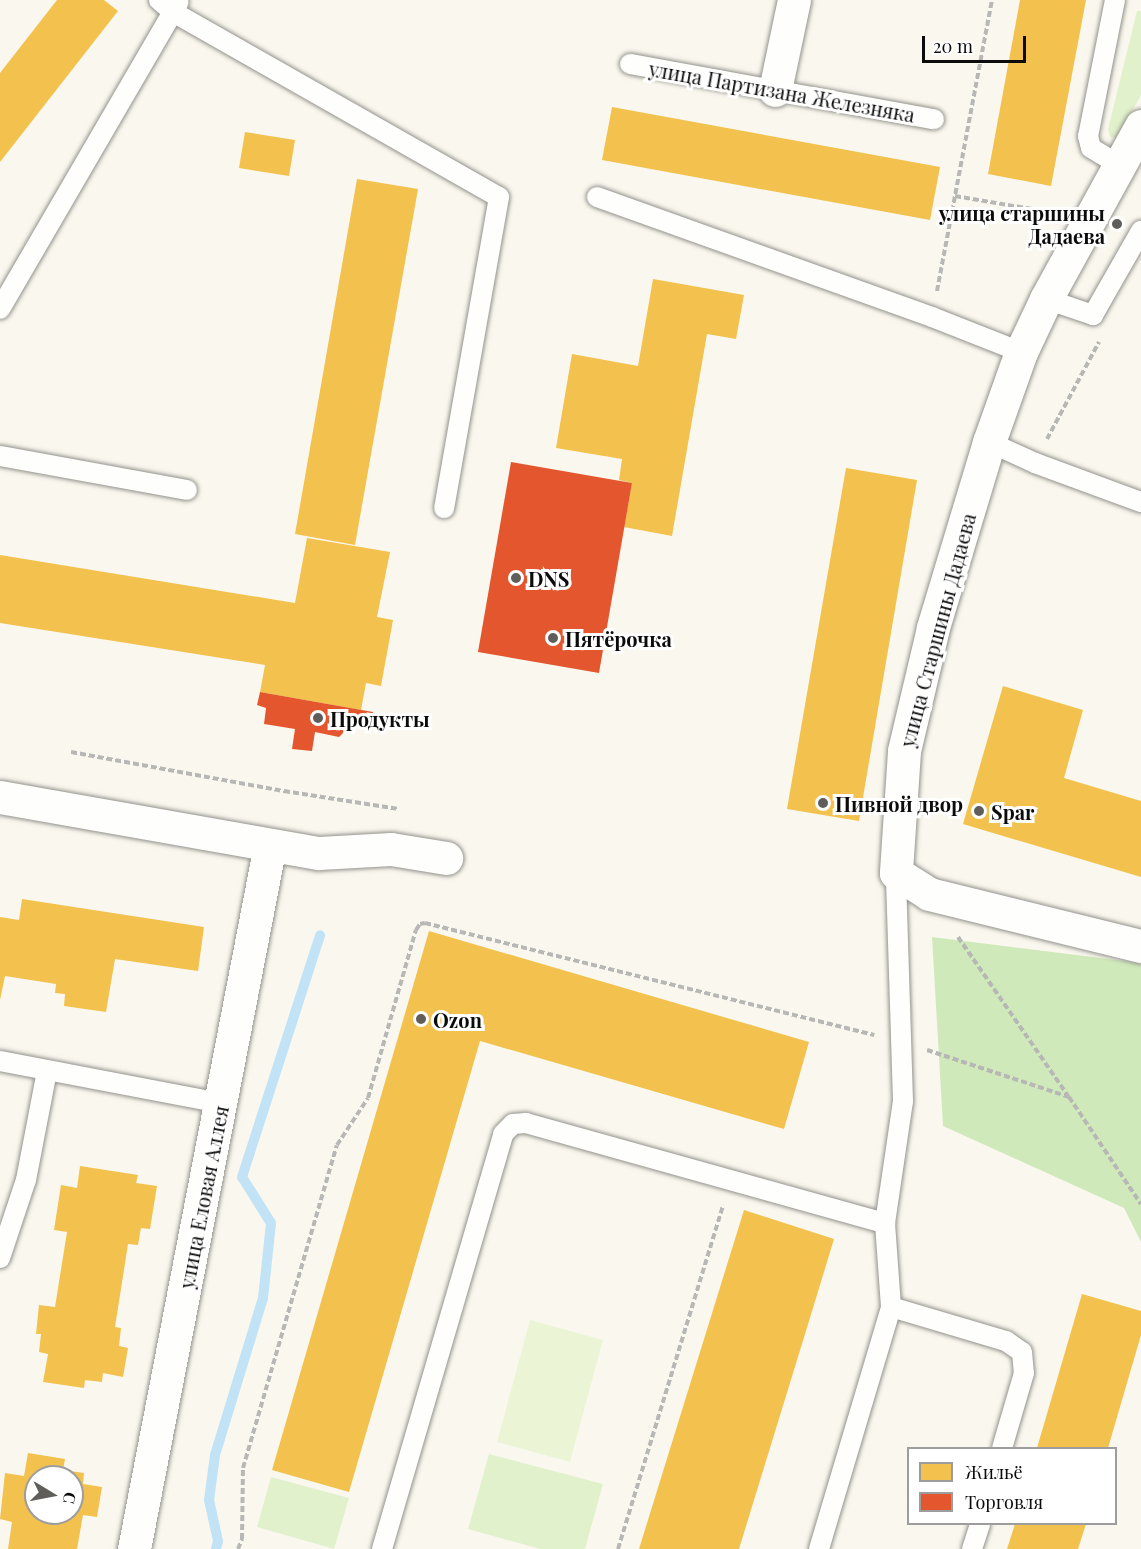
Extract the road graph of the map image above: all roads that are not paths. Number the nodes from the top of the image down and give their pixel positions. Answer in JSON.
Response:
{"nodes":[{"id":1,"x":795,"y":0,"type":"edge"},
{"id":2,"x":1115,"y":0,"type":"edge"},
{"id":3,"x":171,"y":4,"type":"edge"},
{"id":4,"x":630,"y":64,"type":"dead end"},
{"id":5,"x":776,"y":90,"type":"junction"},
{"id":6,"x":934,"y":119,"type":"dead end"},
{"id":7,"x":1141,"y":126,"type":"edge"},
{"id":8,"x":1119,"y":165,"type":"junction"},
{"id":9,"x":597,"y":196,"type":"dead end"},
{"id":10,"x":1141,"y":231,"type":"edge"},
{"id":11,"x":1046,"y":299,"type":"junction"},
{"id":12,"x":0,"y":309,"type":"edge"},
{"id":13,"x":1021,"y":352,"type":"junction"},
{"id":14,"x":989,"y":442,"type":"junction"},
{"id":15,"x":0,"y":456,"type":"edge"},
{"id":16,"x":187,"y":490,"type":"dead end"},
{"id":17,"x":1141,"y":501,"type":"edge"},
{"id":18,"x":444,"y":508,"type":"dead end"},
{"id":19,"x":0,"y":797,"type":"edge"},
{"id":20,"x":270,"y":845,"type":"junction"},
{"id":21,"x":446,"y":858,"type":"dead end"},
{"id":22,"x":896,"y":873,"type":"junction"},
{"id":23,"x":1141,"y":946,"type":"edge"},
{"id":24,"x":0,"y":1061,"type":"edge"},
{"id":25,"x":47,"y":1071,"type":"junction"},
{"id":26,"x":221,"y":1103,"type":"junction"},
{"id":27,"x":885,"y":1223,"type":"junction"},
{"id":28,"x":0,"y":1258,"type":"edge"},
{"id":29,"x":891,"y":1307,"type":"junction"},
{"id":30,"x":1003,"y":1447,"type":"edge"},
{"id":31,"x":980,"y":1525,"type":"edge"},
{"id":32,"x":134,"y":1549,"type":"edge"},
{"id":33,"x":382,"y":1549,"type":"edge"},
{"id":34,"x":819,"y":1549,"type":"edge"},
{"id":35,"x":972,"y":1549,"type":"edge"}],
"edges":[{"from":1,"to":5,"type":"street"},
{"from":2,"to":8,"type":"lane"},
{"from":3,"to":12,"type":"lane"},
{"from":3,"to":18,"type":"lane"},
{"from":4,"to":5,"type":"lane","name":"улица Партизана Железняка"},
{"from":5,"to":6,"type":"lane","name":"улица Партизана Железняка"},
{"from":7,"to":8,"type":"street","name":"улица Старшины Дадаева"},
{"from":8,"to":11,"type":"street","name":"улица Старшины Дадаева"},
{"from":9,"to":13,"type":"lane"},
{"from":10,"to":11,"type":"lane"},
{"from":11,"to":13,"type":"street","name":"улица Старшины Дадаева"},
{"from":13,"to":14,"type":"street","name":"улица Старшины Дадаева"},
{"from":14,"to":17,"type":"lane"},
{"from":14,"to":22,"type":"street","name":"улица Старшины Дадаева"},
{"from":15,"to":16,"type":"lane"},
{"from":19,"to":20,"type":"street"},
{"from":20,"to":21,"type":"street"},
{"from":20,"to":26,"type":"street","name":"улица Еловая Аллея"},
{"from":22,"to":23,"type":"street"},
{"from":22,"to":27,"type":"lane"},
{"from":24,"to":25,"type":"lane"},
{"from":25,"to":26,"type":"lane"},
{"from":25,"to":28,"type":"lane"},
{"from":26,"to":32,"type":"street","name":"улица Еловая Аллея"},
{"from":27,"to":29,"type":"lane"},
{"from":27,"to":33,"type":"lane"},
{"from":29,"to":30,"type":"lane"},
{"from":29,"to":34,"type":"lane"},
{"from":31,"to":35,"type":"lane"}]}
